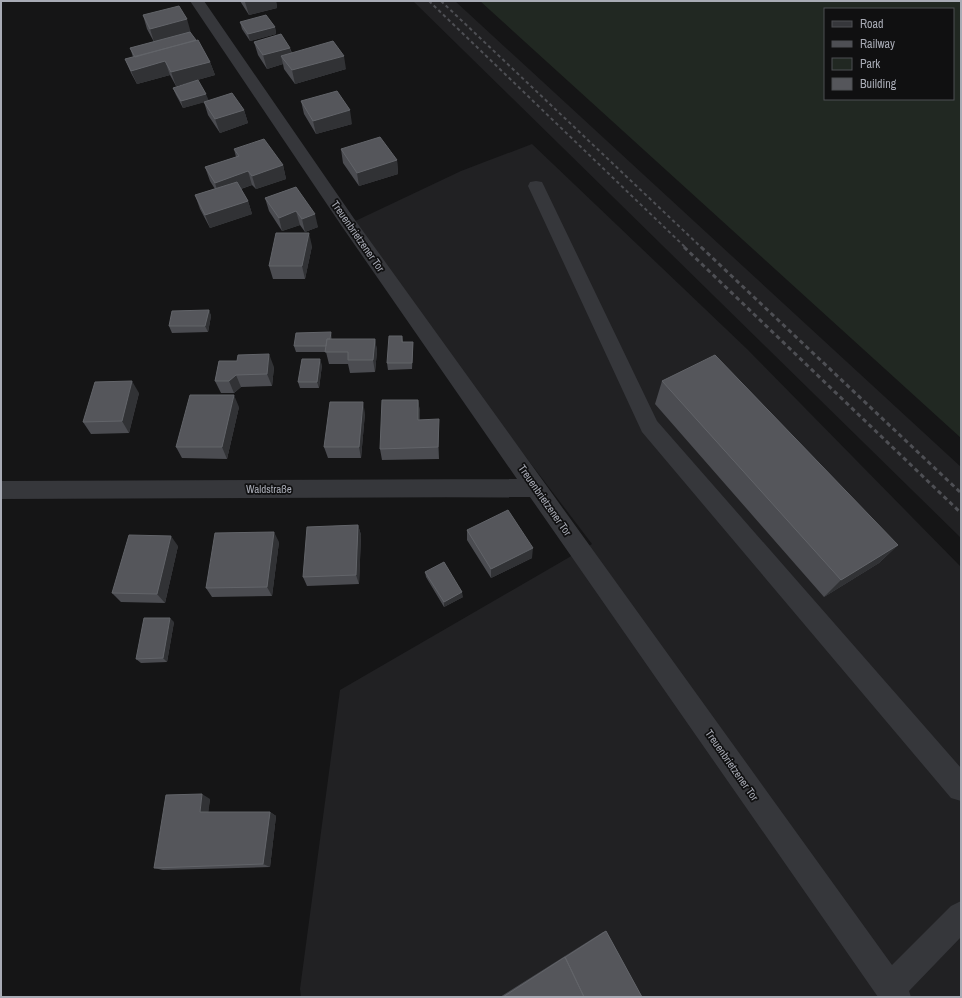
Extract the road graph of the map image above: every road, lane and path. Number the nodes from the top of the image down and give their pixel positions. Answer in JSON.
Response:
{"nodes":[{"id":1,"x":197,"y":1,"type":"edge"},
{"id":2,"x":536,"y":186,"type":"dead end"},
{"id":3,"x":537,"y":488,"type":"junction"},
{"id":4,"x":1,"y":490,"type":"edge"},
{"id":5,"x":961,"y":788,"type":"edge"},
{"id":6,"x":961,"y":916,"type":"edge"},
{"id":7,"x":893,"y":993,"type":"edge"}],
"edges":[{"from":1,"to":3,"type":"street","name":"Treuenbrietzener Tor"},
{"from":2,"to":5,"type":"street"},
{"from":3,"to":4,"type":"street","name":"Waldstraße"},
{"from":3,"to":7,"type":"street","name":"Treuenbrietzener Tor"},
{"from":6,"to":7,"type":"street"}]}
